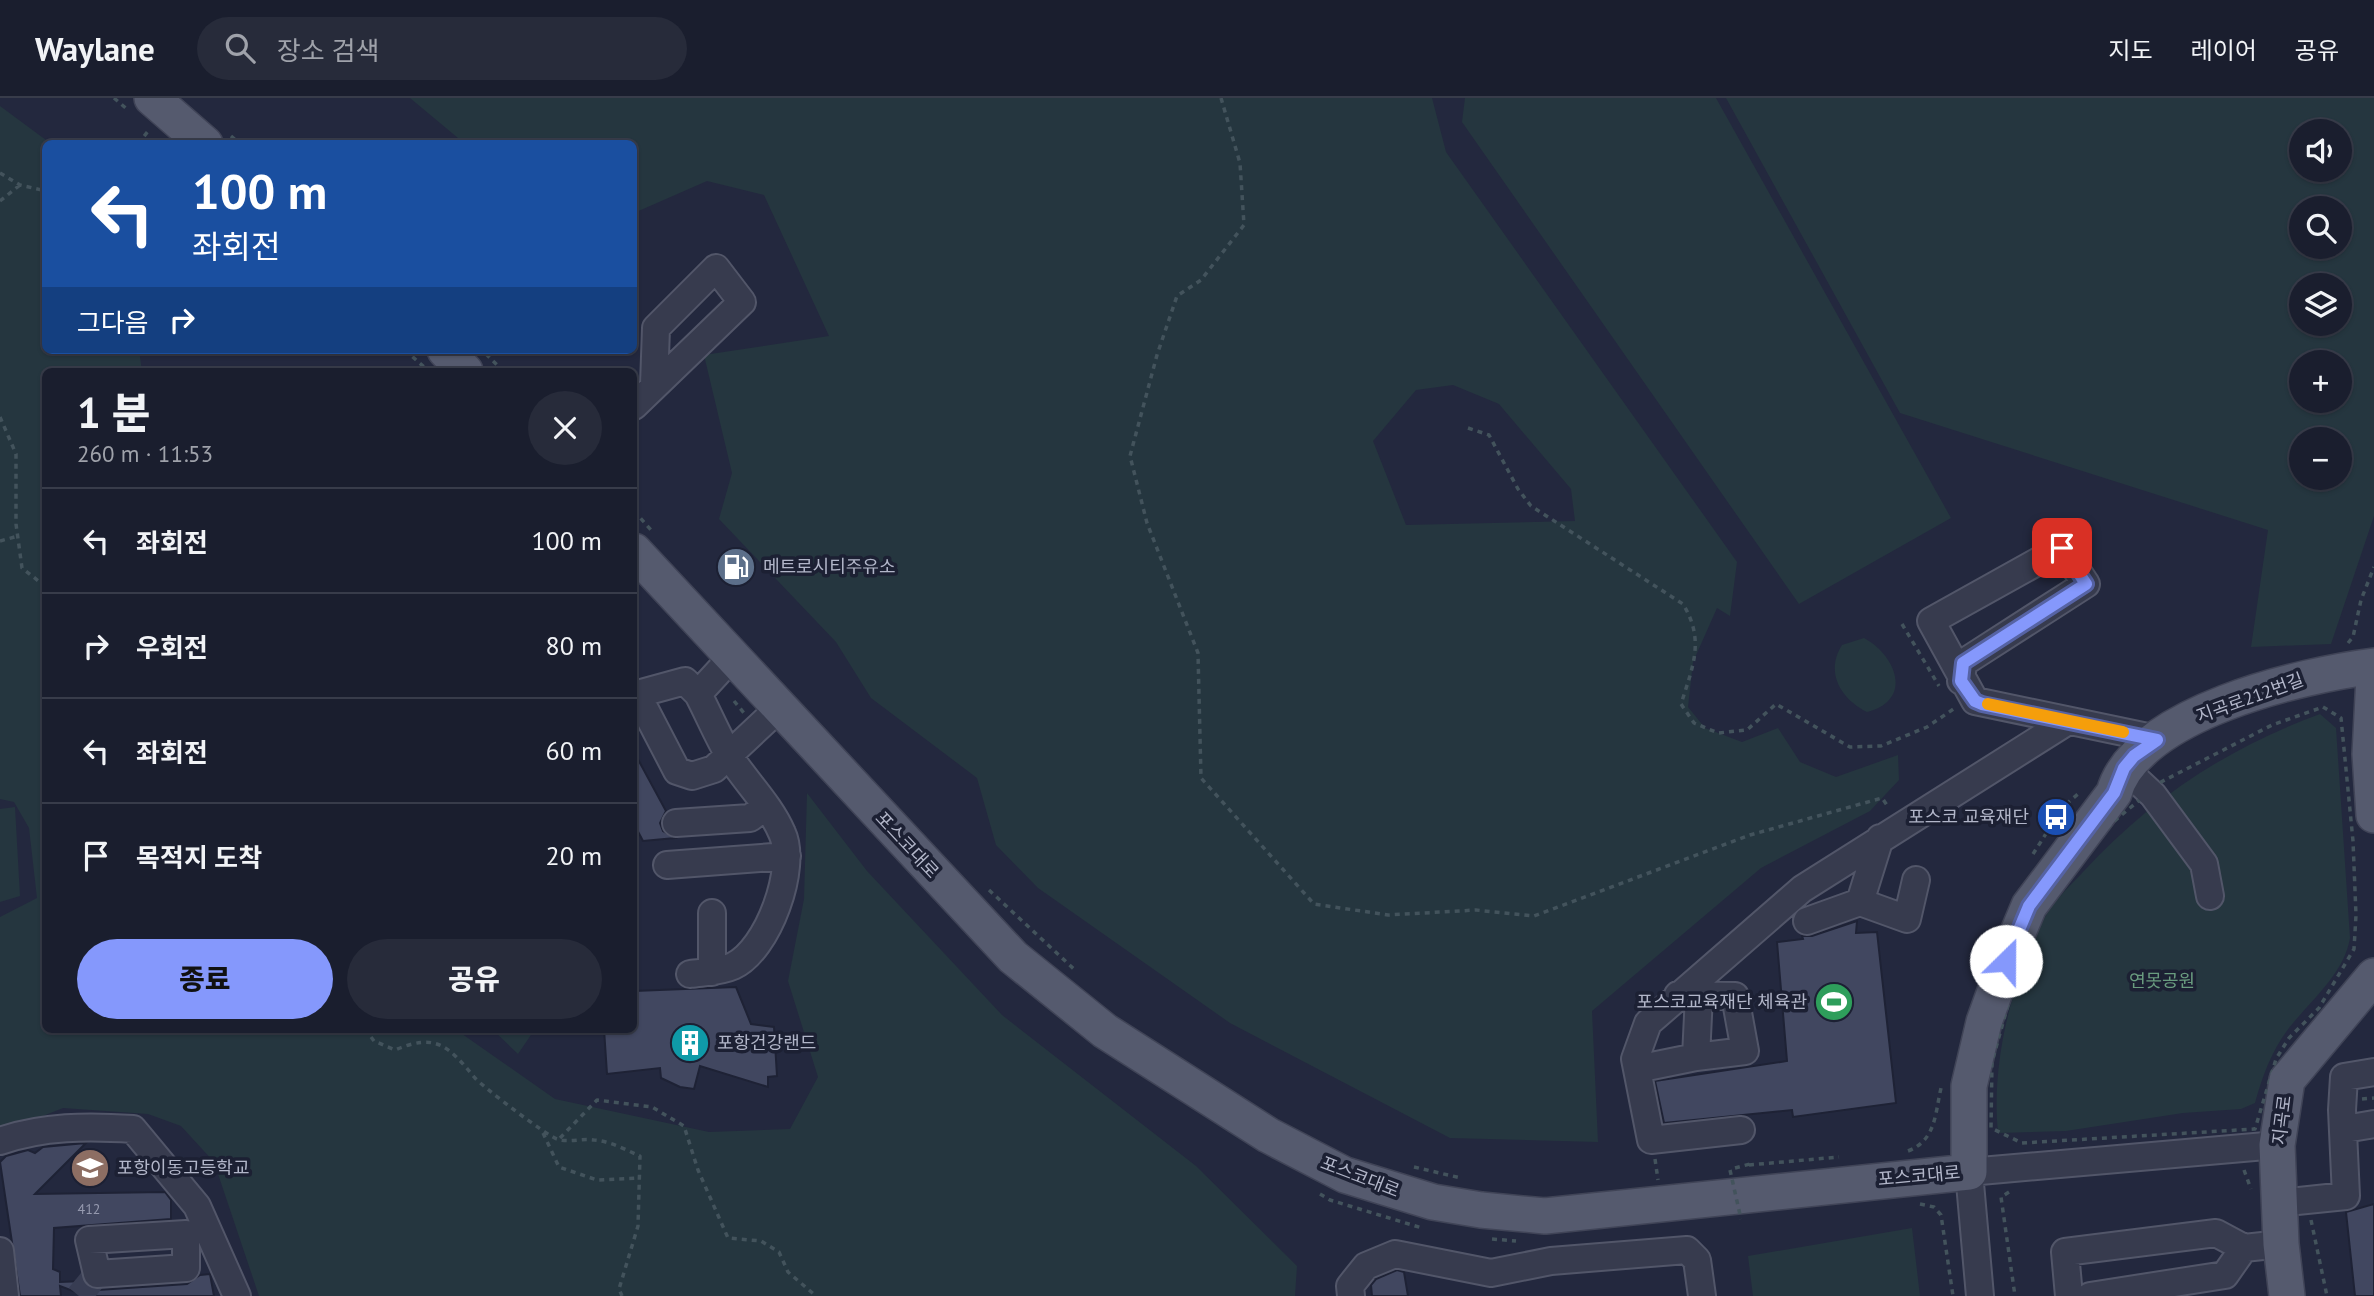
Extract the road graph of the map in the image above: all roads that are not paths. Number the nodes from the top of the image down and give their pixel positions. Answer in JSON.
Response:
{"nodes":[{"id":1,"x":151,"y":113,"type":"edge"},
{"id":2,"x":198,"y":140,"type":"edge"},
{"id":3,"x":449,"y":354,"type":"edge"},
{"id":4,"x":462,"y":368,"type":"edge"},
{"id":5,"x":654,"y":385,"type":"dead end"},
{"id":6,"x":637,"y":403,"type":"edge"},
{"id":7,"x":643,"y":541,"type":"edge"},
{"id":8,"x":732,"y":657,"type":"junction"},
{"id":9,"x":2374,"y":666,"type":"edge"},
{"id":10,"x":2374,"y":677,"type":"edge"},
{"id":11,"x":1965,"y":688,"type":"junction"},
{"id":12,"x":698,"y":694,"type":"junction"},
{"id":13,"x":637,"y":695,"type":"edge"},
{"id":14,"x":637,"y":697,"type":"edge"},
{"id":15,"x":764,"y":713,"type":"junction"},
{"id":16,"x":2068,"y":721,"type":"junction"},
{"id":17,"x":2157,"y":740,"type":"junction"},
{"id":18,"x":730,"y":756,"type":"junction"},
{"id":19,"x":2137,"y":780,"type":"junction"},
{"id":20,"x":765,"y":807,"type":"junction"},
{"id":21,"x":2374,"y":815,"type":"edge"},
{"id":22,"x":676,"y":823,"type":"dead end"},
{"id":23,"x":1880,"y":838,"type":"junction"},
{"id":24,"x":787,"y":856,"type":"junction"},
{"id":25,"x":667,"y":865,"type":"dead end"},
{"id":26,"x":1916,"y":880,"type":"dead end"},
{"id":27,"x":2210,"y":896,"type":"dead end"},
{"id":28,"x":1860,"y":902,"type":"junction"},
{"id":29,"x":712,"y":913,"type":"dead end"},
{"id":30,"x":1807,"y":920,"type":"dead end"},
{"id":31,"x":2374,"y":976,"type":"edge"},
{"id":32,"x":1688,"y":995,"type":"junction"},
{"id":33,"x":1696,"y":1057,"type":"junction"},
{"id":34,"x":1637,"y":1069,"type":"junction"},
{"id":35,"x":2374,"y":1072,"type":"edge"},
{"id":36,"x":2374,"y":1124,"type":"edge"},
{"id":37,"x":2344,"y":1129,"type":"junction"},
{"id":38,"x":1741,"y":1130,"type":"dead end"},
{"id":39,"x":0,"y":1141,"type":"edge"},
{"id":40,"x":2277,"y":1144,"type":"junction"},
{"id":41,"x":1969,"y":1172,"type":"junction"},
{"id":42,"x":2279,"y":1203,"type":"junction"},
{"id":43,"x":2216,"y":1233,"type":"junction"},
{"id":44,"x":2281,"y":1244,"type":"junction"},
{"id":45,"x":2244,"y":1248,"type":"junction"},
{"id":46,"x":0,"y":1251,"type":"edge"},
{"id":47,"x":2225,"y":1275,"type":"junction"},
{"id":48,"x":236,"y":1295,"type":"edge"},
{"id":49,"x":5,"y":1296,"type":"edge"},
{"id":50,"x":1351,"y":1296,"type":"edge"},
{"id":51,"x":1702,"y":1296,"type":"edge"},
{"id":52,"x":1980,"y":1296,"type":"edge"},
{"id":53,"x":2069,"y":1296,"type":"edge"},
{"id":54,"x":2090,"y":1296,"type":"edge"},
{"id":55,"x":2287,"y":1296,"type":"edge"}],
"edges":[{"from":1,"to":2,"type":"main road"},
{"from":3,"to":4,"type":"main road"},
{"from":5,"to":6,"type":"street"},
{"from":7,"to":8,"type":"main road","name":"포스코대로"},
{"from":8,"to":12,"type":"street"},
{"from":8,"to":15,"type":"main road","name":"포스코대로"},
{"from":9,"to":17,"type":"main road","name":"지곡로212번길"},
{"from":10,"to":21,"type":"main road"},
{"from":11,"to":11,"type":"street"},
{"from":11,"to":16,"type":"street"},
{"from":12,"to":13,"type":"street"},
{"from":12,"to":18,"type":"street"},
{"from":14,"to":18,"type":"street"},
{"from":15,"to":18,"type":"street"},
{"from":15,"to":41,"type":"main road","name":"포스코대로"},
{"from":16,"to":17,"type":"street"},
{"from":16,"to":23,"type":"street"},
{"from":17,"to":19,"type":"main road","name":"지곡로212번길"},
{"from":18,"to":20,"type":"street"},
{"from":19,"to":27,"type":"street"},
{"from":19,"to":41,"type":"main road","name":"지곡로212번길"},
{"from":20,"to":22,"type":"street"},
{"from":20,"to":24,"type":"street"},
{"from":23,"to":28,"type":"street"},
{"from":23,"to":32,"type":"street"},
{"from":24,"to":25,"type":"street"},
{"from":24,"to":29,"type":"street"},
{"from":26,"to":28,"type":"street"},
{"from":28,"to":30,"type":"street"},
{"from":31,"to":40,"type":"main road","name":"지곡로"},
{"from":32,"to":33,"type":"street"},
{"from":32,"to":33,"type":"street"},
{"from":32,"to":34,"type":"street"},
{"from":33,"to":34,"type":"street"},
{"from":34,"to":38,"type":"street"},
{"from":35,"to":37,"type":"street"},
{"from":36,"to":37,"type":"street"},
{"from":37,"to":42,"type":"street"},
{"from":39,"to":48,"type":"street"},
{"from":40,"to":41,"type":"street","name":"포스코대로"},
{"from":40,"to":42,"type":"main road","name":"지곡로"},
{"from":41,"to":52,"type":"street","name":"지곡로212번길"},
{"from":42,"to":44,"type":"main road","name":"지곡로"},
{"from":43,"to":45,"type":"street"},
{"from":43,"to":47,"type":"street"},
{"from":43,"to":53,"type":"street"},
{"from":44,"to":45,"type":"street"},
{"from":44,"to":55,"type":"main road","name":"지곡로"},
{"from":45,"to":47,"type":"street"},
{"from":46,"to":49,"type":"street"},
{"from":47,"to":54,"type":"street"},
{"from":50,"to":51,"type":"street"}]}
